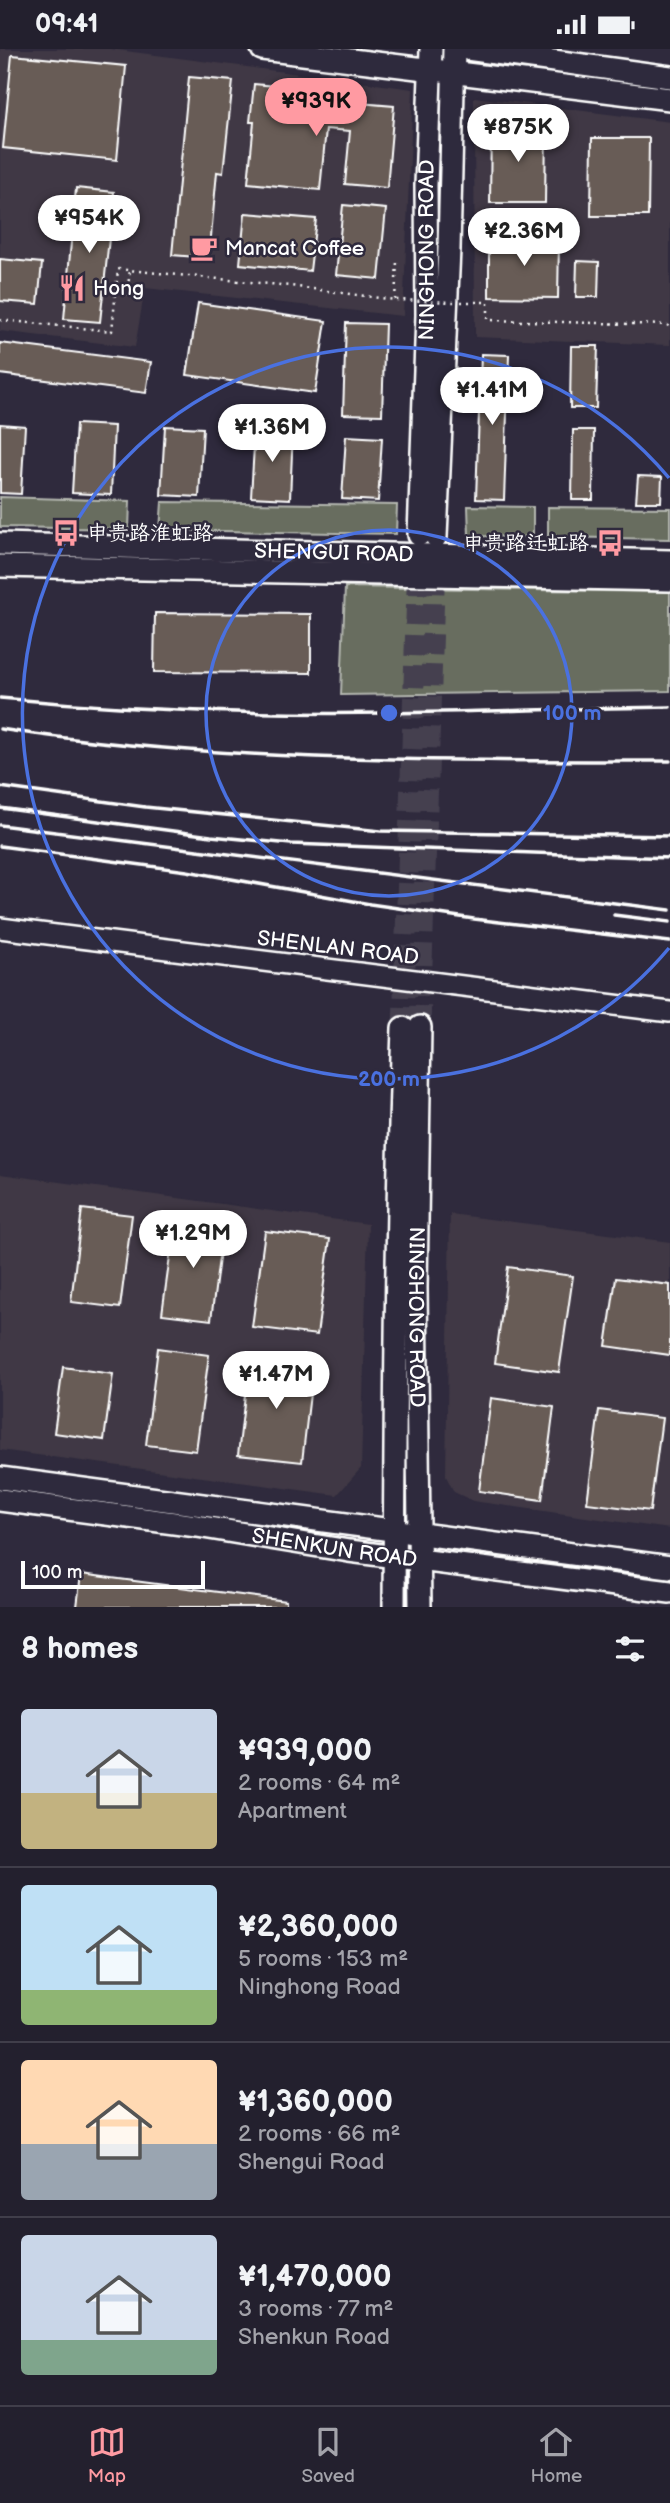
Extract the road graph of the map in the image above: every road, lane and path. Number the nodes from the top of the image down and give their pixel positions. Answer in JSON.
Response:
{"nodes":[{"id":1,"x":262,"y":49,"type":"edge"},
{"id":2,"x":431,"y":49,"type":"edge"},
{"id":3,"x":454,"y":49,"type":"edge"},
{"id":4,"x":467,"y":49,"type":"edge"},
{"id":5,"x":430,"y":71,"type":"junction"},
{"id":6,"x":453,"y":74,"type":"junction"},
{"id":7,"x":670,"y":77,"type":"edge"},
{"id":8,"x":670,"y":99,"type":"edge"},
{"id":9,"x":397,"y":261,"type":"dead end"},
{"id":10,"x":130,"y":270,"type":"junction"},
{"id":11,"x":127,"y":295,"type":"dead end"},
{"id":12,"x":395,"y":300,"type":"junction"},
{"id":13,"x":0,"y":320,"type":"edge"},
{"id":14,"x":670,"y":327,"type":"edge"},
{"id":15,"x":0,"y":544,"type":"edge"},
{"id":16,"x":670,"y":561,"type":"edge"},
{"id":17,"x":0,"y":566,"type":"edge"},
{"id":18,"x":670,"y":580,"type":"edge"},
{"id":19,"x":0,"y":928,"type":"edge"},
{"id":20,"x":670,"y":1011,"type":"edge"},
{"id":21,"x":0,"y":1478,"type":"edge"},
{"id":22,"x":0,"y":1500,"type":"edge"},
{"id":23,"x":395,"y":1529,"type":"junction"},
{"id":24,"x":419,"y":1533,"type":"junction"},
{"id":25,"x":394,"y":1556,"type":"junction"},
{"id":26,"x":420,"y":1560,"type":"junction"},
{"id":27,"x":670,"y":1567,"type":"edge"},
{"id":28,"x":670,"y":1592,"type":"edge"},
{"id":29,"x":394,"y":1607,"type":"edge"},
{"id":30,"x":420,"y":1607,"type":"edge"}],
"edges":[{"from":1,"to":5,"type":"main road"},
{"from":2,"to":5,"type":"main road","name":"NINGHONG ROAD"},
{"from":3,"to":6,"type":"main road","name":"NINGHONG ROAD"},
{"from":4,"to":7,"type":"main road"},
{"from":5,"to":6,"type":"main road"},
{"from":5,"to":6,"type":"main road","name":"NINGHONG ROAD"},
{"from":6,"to":8,"type":"main road"},
{"from":9,"to":12,"type":"path"},
{"from":10,"to":11,"type":"path"},
{"from":10,"to":12,"type":"path","bridge":true},
{"from":10,"to":13,"type":"path","bridge":true},
{"from":12,"to":14,"type":"path","bridge":true},
{"from":15,"to":16,"type":"main road","name":"SHENGUI ROAD"},
{"from":17,"to":18,"type":"main road","name":"SHENGUI ROAD"},
{"from":19,"to":20,"type":"street","name":"SHENLAN ROAD"},
{"from":21,"to":23,"type":"main road","name":"SHENKUN ROAD"},
{"from":22,"to":25,"type":"main road","name":"SHENKUN ROAD"},
{"from":23,"to":24,"type":"main road","name":"SHENKUN ROAD"},
{"from":23,"to":24,"type":"main road","name":"NINGHONG ROAD"},
{"from":23,"to":25,"type":"main road","name":"NINGHONG ROAD"},
{"from":24,"to":26,"type":"main road","name":"NINGHONG ROAD"},
{"from":24,"to":27,"type":"main road","name":"SHENKUN ROAD"},
{"from":25,"to":26,"type":"main road","name":"SHENKUN ROAD"},
{"from":25,"to":29,"type":"main road","name":"NINGHONG ROAD"},
{"from":26,"to":28,"type":"main road","name":"SHENKUN ROAD"},
{"from":26,"to":30,"type":"main road","name":"NINGHONG ROAD"}]}
